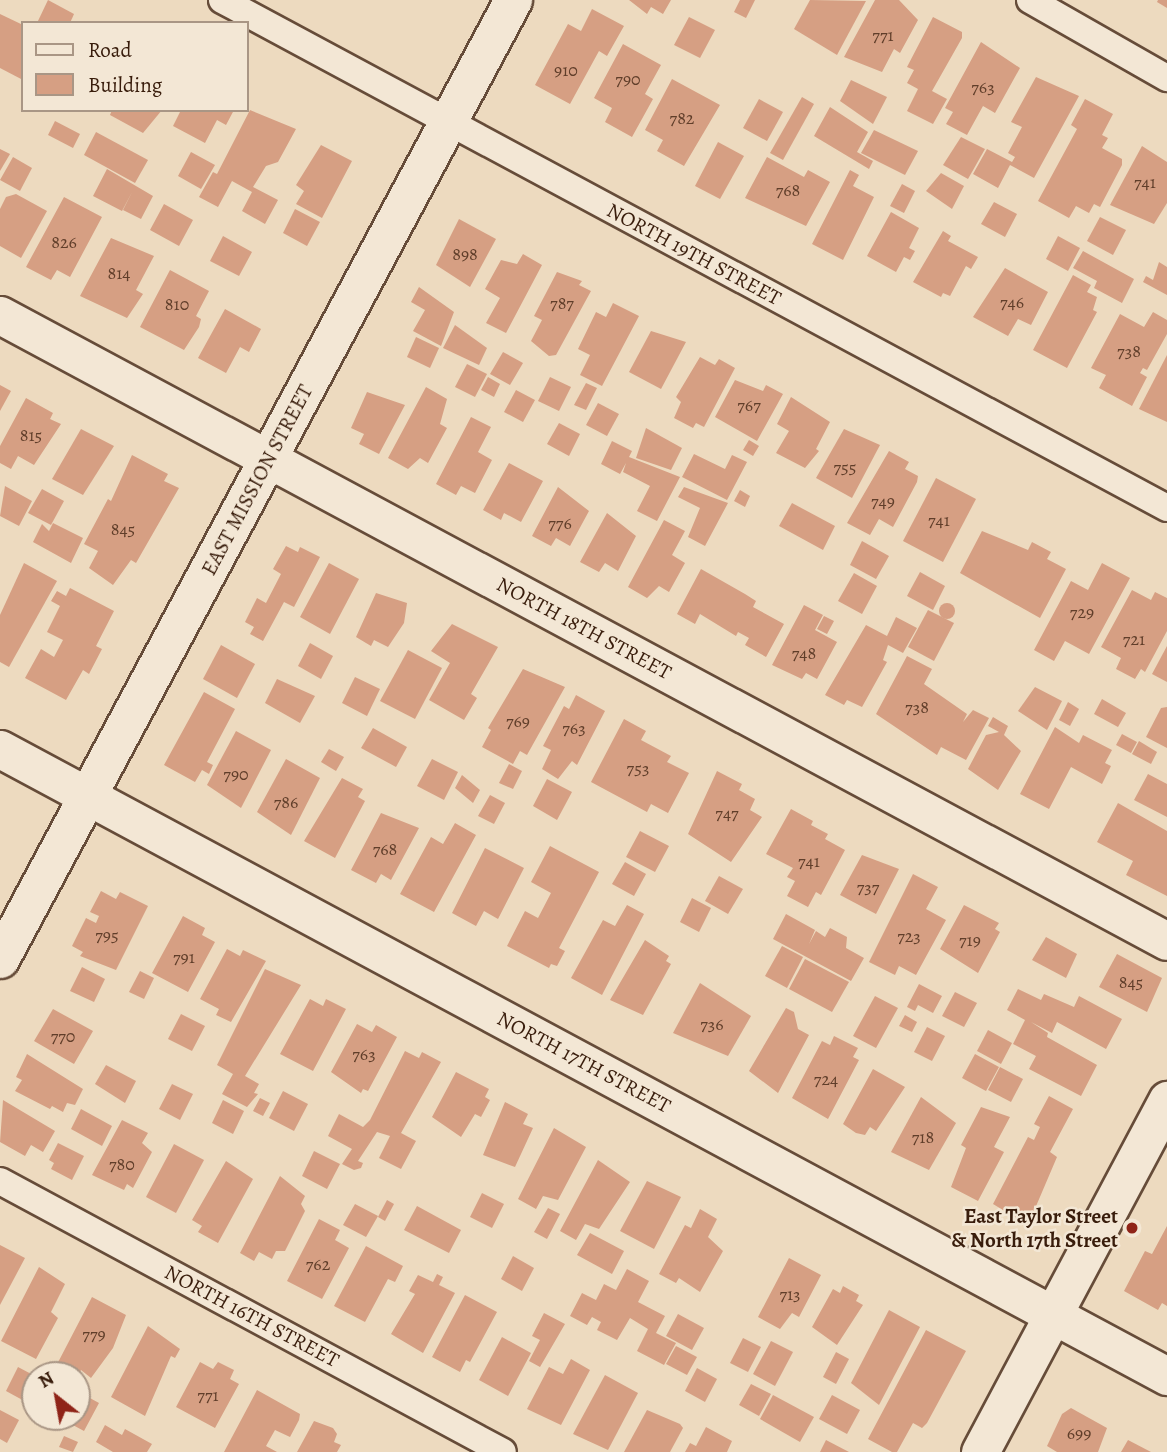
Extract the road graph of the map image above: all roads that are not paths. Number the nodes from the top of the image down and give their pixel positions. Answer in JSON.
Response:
{"nodes":[{"id":1,"x":222,"y":0,"type":"edge"},
{"id":2,"x":513,"y":0,"type":"edge"},
{"id":3,"x":1030,"y":0,"type":"edge"},
{"id":4,"x":1167,"y":78,"type":"edge"},
{"id":5,"x":448,"y":122,"type":"junction"},
{"id":6,"x":0,"y":315,"type":"edge"},
{"id":7,"x":269,"y":459,"type":"junction"},
{"id":8,"x":1167,"y":508,"type":"edge"},
{"id":9,"x":0,"y":749,"type":"edge"},
{"id":10,"x":88,"y":796,"type":"junction"},
{"id":11,"x":1167,"y":941,"type":"edge"},
{"id":12,"x":0,"y":959,"type":"edge"},
{"id":13,"x":1167,"y":1100,"type":"edge"},
{"id":14,"x":0,"y":1181,"type":"edge"},
{"id":15,"x":1055,"y":1315,"type":"junction"},
{"id":16,"x":1167,"y":1376,"type":"edge"},
{"id":17,"x":503,"y":1452,"type":"edge"},
{"id":18,"x":980,"y":1452,"type":"edge"}],
"edges":[{"from":1,"to":5,"type":"street","name":"NORTH 19TH STREET"},
{"from":2,"to":5,"type":"street","name":"EAST MISSION STREET"},
{"from":3,"to":4,"type":"street"},
{"from":5,"to":7,"type":"street","name":"EAST MISSION STREET"},
{"from":5,"to":8,"type":"street","name":"NORTH 19TH STREET"},
{"from":6,"to":7,"type":"street","name":"NORTH 18TH STREET"},
{"from":7,"to":10,"type":"street","name":"EAST MISSION STREET"},
{"from":7,"to":11,"type":"street","name":"NORTH 18TH STREET"},
{"from":9,"to":10,"type":"street","name":"NORTH 17TH STREET"},
{"from":10,"to":12,"type":"street","name":"EAST MISSION STREET"},
{"from":10,"to":15,"type":"street","name":"NORTH 17TH STREET"},
{"from":13,"to":15,"type":"street"},
{"from":14,"to":17,"type":"street","name":"NORTH 16TH STREET"},
{"from":15,"to":16,"type":"street","name":"NORTH 17TH STREET"},
{"from":15,"to":18,"type":"street"}]}
